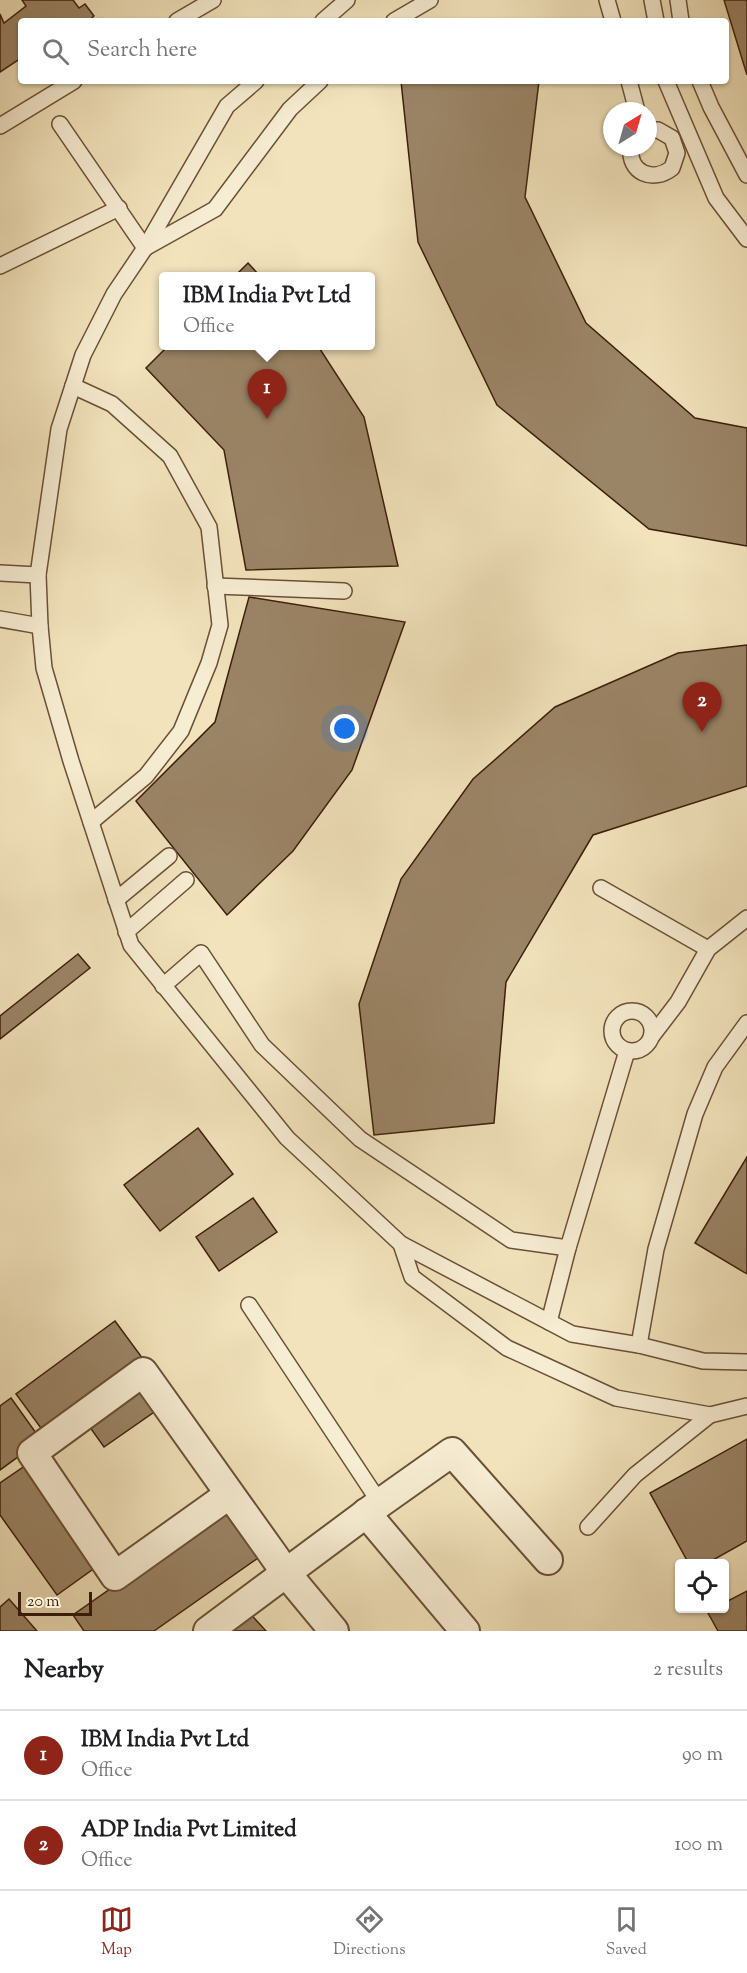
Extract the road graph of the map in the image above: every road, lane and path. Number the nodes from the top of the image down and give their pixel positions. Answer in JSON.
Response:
{"nodes":[{"id":1,"x":213,"y":0,"type":"edge"},
{"id":2,"x":347,"y":0,"type":"edge"},
{"id":3,"x":430,"y":0,"type":"edge"},
{"id":4,"x":607,"y":0,"type":"edge"},
{"id":5,"x":652,"y":0,"type":"edge"},
{"id":6,"x":678,"y":0,"type":"edge"},
{"id":7,"x":182,"y":18,"type":"edge"},
{"id":8,"x":326,"y":18,"type":"edge"},
{"id":9,"x":399,"y":18,"type":"edge"},
{"id":10,"x":612,"y":18,"type":"edge"},
{"id":11,"x":655,"y":18,"type":"edge"},
{"id":12,"x":681,"y":18,"type":"edge"},
{"id":13,"x":69,"y":84,"type":"edge"},
{"id":14,"x":253,"y":84,"type":"edge"},
{"id":15,"x":317,"y":84,"type":"edge"},
{"id":16,"x":630,"y":84,"type":"edge"},
{"id":17,"x":667,"y":84,"type":"edge"},
{"id":18,"x":701,"y":84,"type":"edge"},
{"id":19,"x":635,"y":102,"type":"edge"},
{"id":20,"x":60,"y":124,"type":"dead end"},
{"id":21,"x":0,"y":126,"type":"edge"},
{"id":22,"x":657,"y":130,"type":"edge"},
{"id":23,"x":673,"y":139,"type":"junction"},
{"id":24,"x":690,"y":140,"type":"junction"},
{"id":25,"x":630,"y":156,"type":"edge"},
{"id":26,"x":747,"y":175,"type":"edge"},
{"id":27,"x":119,"y":208,"type":"junction"},
{"id":28,"x":747,"y":238,"type":"edge"},
{"id":29,"x":145,"y":248,"type":"junction"},
{"id":30,"x":0,"y":266,"type":"edge"},
{"id":31,"x":73,"y":386,"type":"junction"},
{"id":32,"x":0,"y":573,"type":"edge"},
{"id":33,"x":38,"y":575,"type":"junction"},
{"id":34,"x":216,"y":586,"type":"junction"},
{"id":35,"x":344,"y":591,"type":"dead end"},
{"id":36,"x":0,"y":619,"type":"edge"},
{"id":37,"x":40,"y":626,"type":"junction"},
{"id":38,"x":91,"y":822,"type":"junction"},
{"id":39,"x":169,"y":856,"type":"dead end"},
{"id":40,"x":186,"y":880,"type":"dead end"},
{"id":41,"x":601,"y":888,"type":"dead end"},
{"id":42,"x":116,"y":900,"type":"junction"},
{"id":43,"x":747,"y":918,"type":"edge"},
{"id":44,"x":126,"y":932,"type":"junction"},
{"id":45,"x":708,"y":949,"type":"junction"},
{"id":46,"x":163,"y":986,"type":"junction"},
{"id":47,"x":747,"y":1023,"type":"edge"},
{"id":48,"x":652,"y":1036,"type":"junction"},
{"id":49,"x":627,"y":1051,"type":"junction"},
{"id":50,"x":401,"y":1244,"type":"junction"},
{"id":51,"x":568,"y":1248,"type":"junction"},
{"id":52,"x":249,"y":1305,"type":"dead end"},
{"id":53,"x":549,"y":1322,"type":"junction"},
{"id":54,"x":639,"y":1345,"type":"junction"},
{"id":55,"x":747,"y":1362,"type":"edge"},
{"id":56,"x":747,"y":1406,"type":"edge"},
{"id":57,"x":710,"y":1415,"type":"junction"},
{"id":58,"x":230,"y":1494,"type":"junction"},
{"id":59,"x":373,"y":1508,"type":"junction"},
{"id":60,"x":588,"y":1527,"type":"dead end"},
{"id":61,"x":548,"y":1560,"type":"dead end"},
{"id":62,"x":286,"y":1573,"type":"junction"},
{"id":63,"x":208,"y":1631,"type":"edge"},
{"id":64,"x":334,"y":1631,"type":"edge"},
{"id":65,"x":465,"y":1631,"type":"edge"}],
"edges":[{"from":1,"to":7,"type":"lane"},
{"from":2,"to":8,"type":"lane"},
{"from":3,"to":9,"type":"lane"},
{"from":4,"to":10,"type":"lane"},
{"from":5,"to":11,"type":"lane"},
{"from":6,"to":12,"type":"lane"},
{"from":13,"to":21,"type":"lane"},
{"from":14,"to":29,"type":"lane"},
{"from":15,"to":29,"type":"lane"},
{"from":16,"to":19,"type":"lane"},
{"from":17,"to":24,"type":"lane"},
{"from":18,"to":26,"type":"lane"},
{"from":20,"to":27,"type":"lane"},
{"from":22,"to":23,"type":"lane"},
{"from":23,"to":24,"type":"lane"},
{"from":23,"to":25,"type":"lane"},
{"from":24,"to":28,"type":"lane"},
{"from":27,"to":29,"type":"lane"},
{"from":27,"to":30,"type":"lane"},
{"from":29,"to":31,"type":"lane"},
{"from":31,"to":33,"type":"lane"},
{"from":31,"to":34,"type":"lane"},
{"from":32,"to":33,"type":"lane"},
{"from":33,"to":37,"type":"lane"},
{"from":34,"to":35,"type":"lane"},
{"from":34,"to":38,"type":"lane"},
{"from":36,"to":37,"type":"lane"},
{"from":37,"to":38,"type":"lane"},
{"from":38,"to":42,"type":"lane"},
{"from":39,"to":42,"type":"lane"},
{"from":40,"to":44,"type":"lane"},
{"from":41,"to":45,"type":"lane"},
{"from":42,"to":44,"type":"lane"},
{"from":43,"to":45,"type":"lane"},
{"from":44,"to":46,"type":"lane"},
{"from":45,"to":48,"type":"lane"},
{"from":46,"to":50,"type":"lane"},
{"from":46,"to":51,"type":"lane"},
{"from":47,"to":54,"type":"lane"},
{"from":48,"to":49,"type":"lane"},
{"from":48,"to":49,"type":"lane"},
{"from":49,"to":51,"type":"lane"},
{"from":50,"to":53,"type":"lane"},
{"from":50,"to":57,"type":"lane"},
{"from":51,"to":53,"type":"lane"},
{"from":52,"to":59,"type":"lane"},
{"from":53,"to":54,"type":"lane"},
{"from":54,"to":55,"type":"lane"},
{"from":56,"to":57,"type":"lane"},
{"from":57,"to":60,"type":"lane"},
{"from":58,"to":58,"type":"street"},
{"from":58,"to":62,"type":"street"},
{"from":59,"to":61,"type":"street"},
{"from":59,"to":62,"type":"street"},
{"from":59,"to":65,"type":"street"},
{"from":62,"to":63,"type":"street"},
{"from":62,"to":64,"type":"street"}]}
